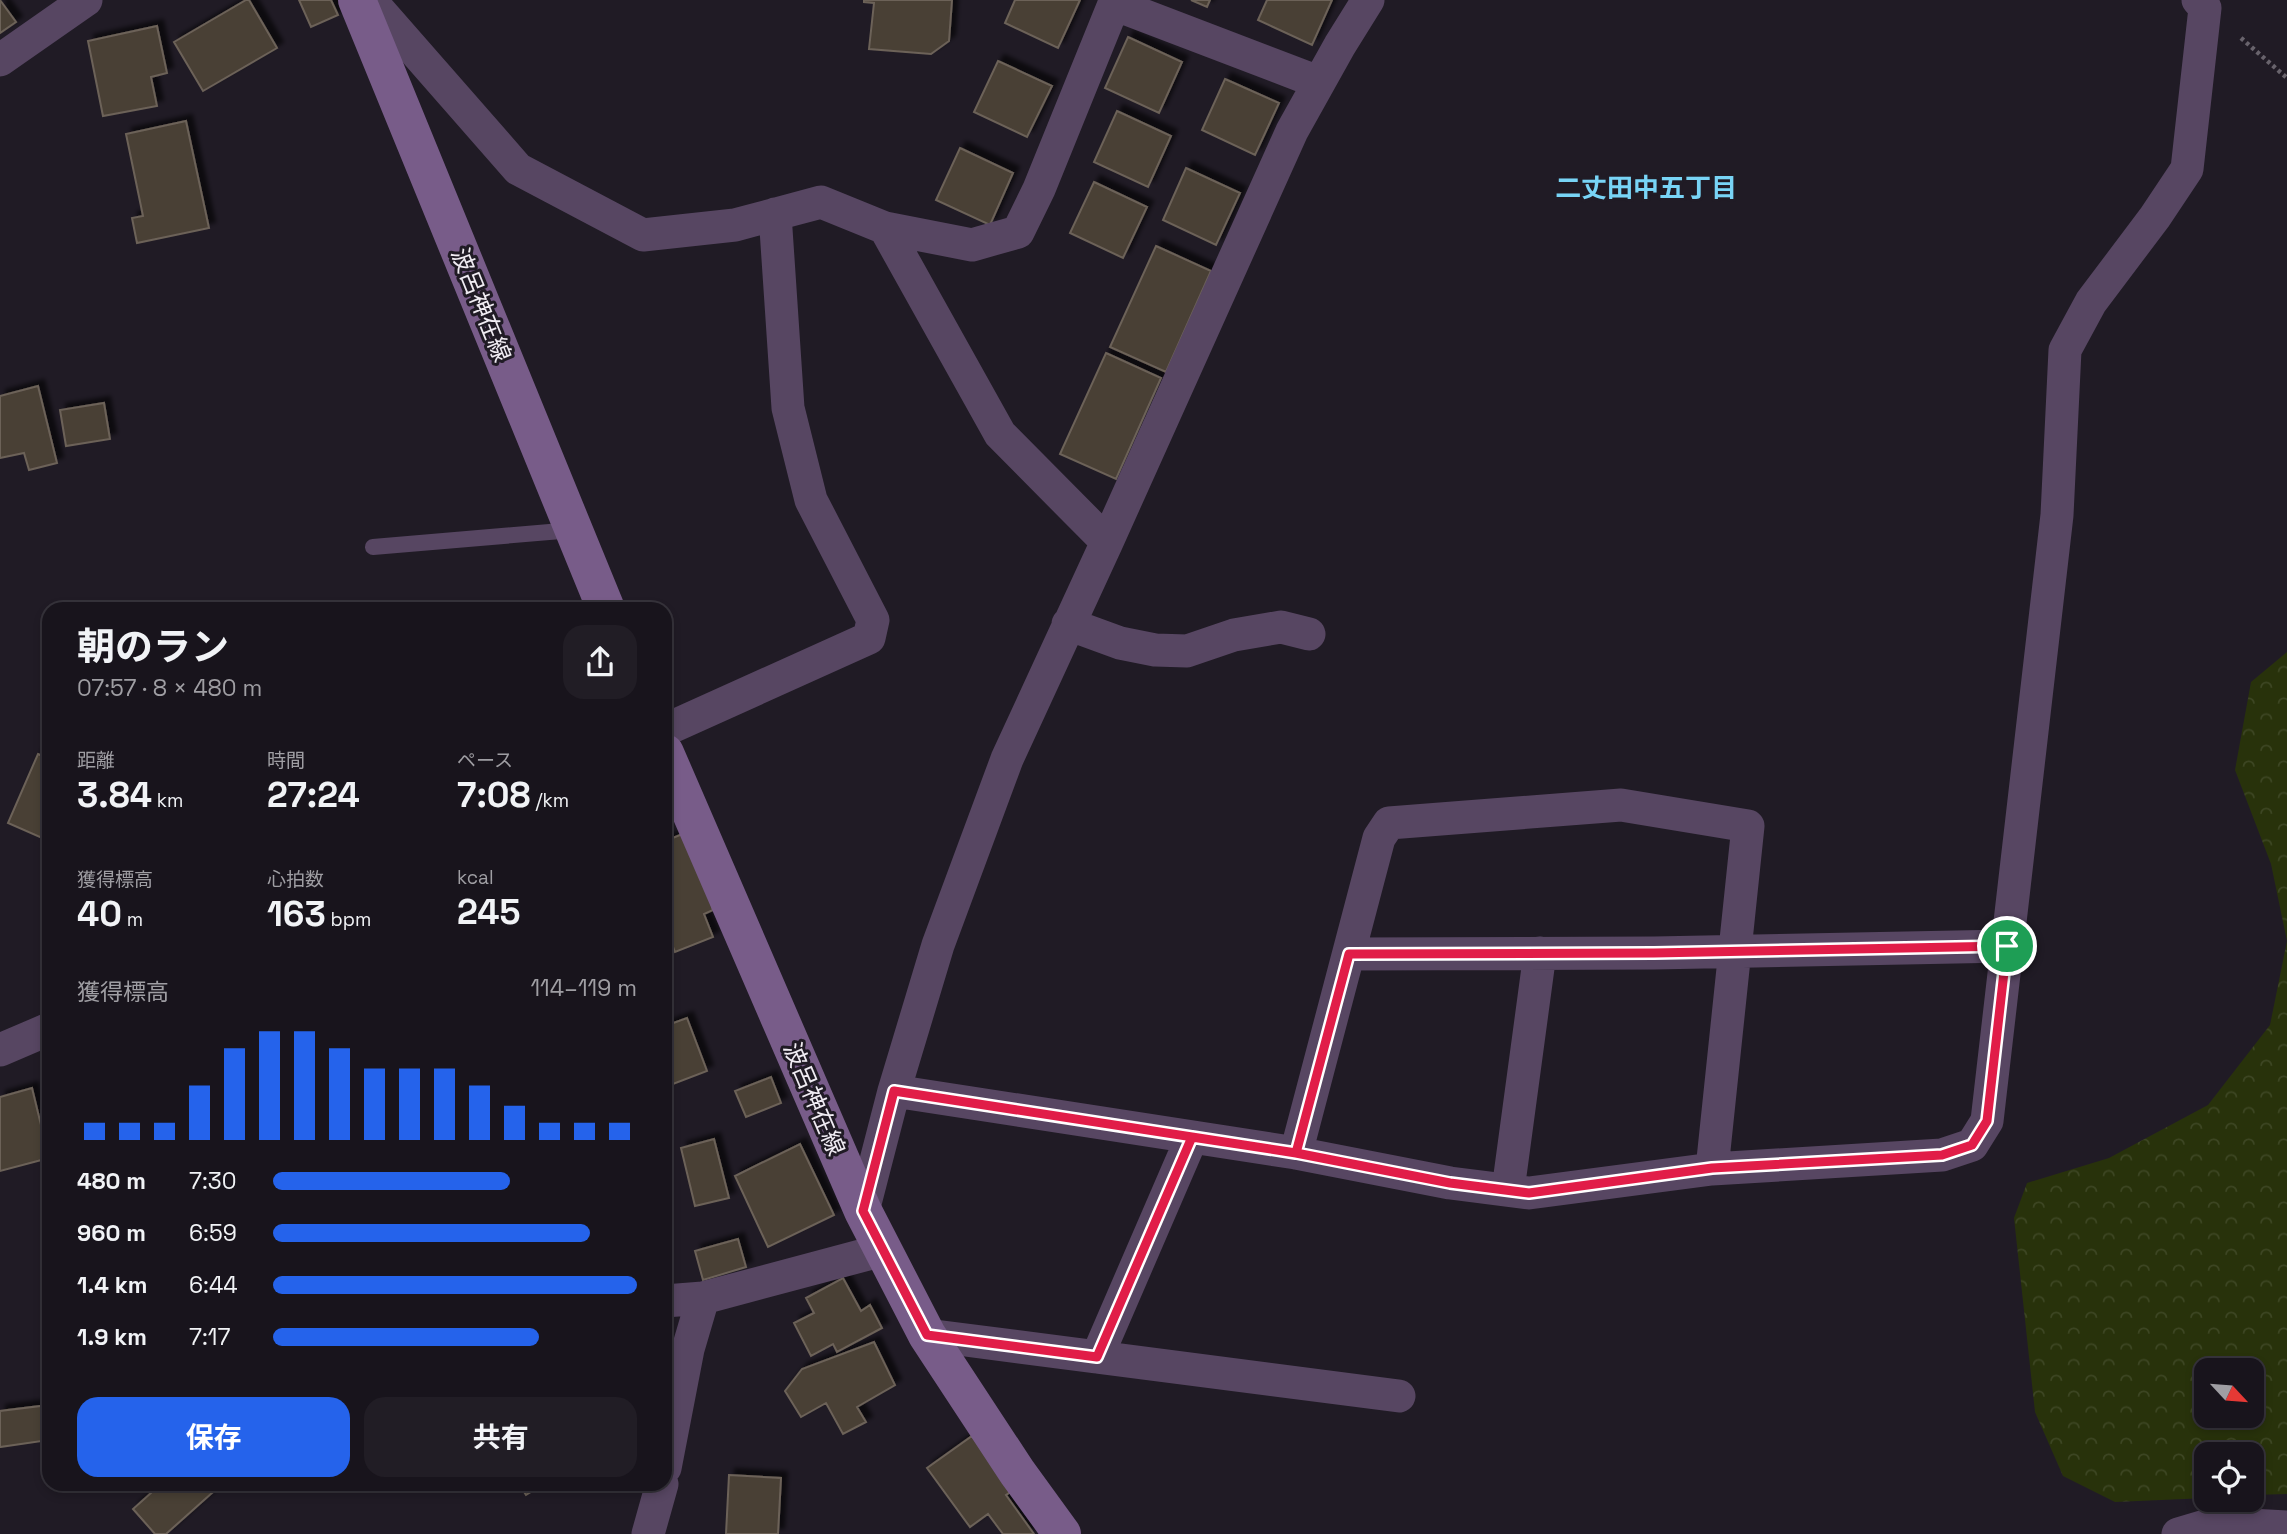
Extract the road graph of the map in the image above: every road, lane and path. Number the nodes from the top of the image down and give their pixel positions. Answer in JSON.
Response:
{"nodes":[{"id":1,"x":86,"y":0,"type":"edge"},
{"id":2,"x":357,"y":0,"type":"edge"},
{"id":3,"x":370,"y":0,"type":"edge"},
{"id":4,"x":1368,"y":0,"type":"edge"},
{"id":5,"x":2202,"y":4,"type":"edge"},
{"id":6,"x":0,"y":60,"type":"edge"},
{"id":7,"x":2287,"y":78,"type":"edge"},
{"id":8,"x":1318,"y":82,"type":"junction"},
{"id":9,"x":775,"y":214,"type":"junction"},
{"id":10,"x":885,"y":228,"type":"junction"},
{"id":11,"x":573,"y":530,"type":"junction"},
{"id":12,"x":1107,"y":542,"type":"junction"},
{"id":13,"x":373,"y":547,"type":"dead end"},
{"id":14,"x":603,"y":602,"type":"edge"},
{"id":15,"x":1068,"y":624,"type":"junction"},
{"id":16,"x":1308,"y":634,"type":"dead end"},
{"id":17,"x":672,"y":727,"type":"edge"},
{"id":18,"x":672,"y":769,"type":"edge"},
{"id":19,"x":2007,"y":946,"type":"junction"},
{"id":20,"x":1736,"y":951,"type":"junction"},
{"id":21,"x":1349,"y":954,"type":"junction"},
{"id":22,"x":1540,"y":954,"type":"junction"},
{"id":23,"x":42,"y":1032,"type":"edge"},
{"id":24,"x":0,"y":1050,"type":"edge"},
{"id":25,"x":894,"y":1091,"type":"junction"},
{"id":26,"x":1192,"y":1137,"type":"junction"},
{"id":27,"x":1296,"y":1153,"type":"junction"},
{"id":28,"x":1712,"y":1168,"type":"junction"},
{"id":29,"x":1508,"y":1190,"type":"junction"},
{"id":30,"x":863,"y":1211,"type":"junction"},
{"id":31,"x":883,"y":1250,"type":"junction"},
{"id":32,"x":703,"y":1298,"type":"junction"},
{"id":33,"x":672,"y":1300,"type":"edge"},
{"id":34,"x":927,"y":1335,"type":"junction"},
{"id":35,"x":1097,"y":1357,"type":"junction"},
{"id":36,"x":1399,"y":1396,"type":"dead end"},
{"id":37,"x":672,"y":1432,"type":"edge"},
{"id":38,"x":660,"y":1491,"type":"edge"},
{"id":39,"x":2287,"y":1527,"type":"edge"},
{"id":40,"x":648,"y":1534,"type":"edge"},
{"id":41,"x":1062,"y":1534,"type":"edge"},
{"id":42,"x":2178,"y":1534,"type":"edge"}],
"edges":[{"from":1,"to":6,"type":"street"},
{"from":2,"to":11,"type":"main road","name":"波呂神在線"},
{"from":3,"to":9,"type":"street"},
{"from":4,"to":8,"type":"street"},
{"from":5,"to":7,"type":"path"},
{"from":5,"to":19,"type":"street"},
{"from":8,"to":10,"type":"street"},
{"from":8,"to":12,"type":"street"},
{"from":9,"to":10,"type":"street"},
{"from":9,"to":17,"type":"street"},
{"from":10,"to":12,"type":"street"},
{"from":11,"to":13,"type":"lane"},
{"from":11,"to":14,"type":"main road","name":"波呂神在線"},
{"from":12,"to":15,"type":"street"},
{"from":15,"to":16,"type":"street"},
{"from":15,"to":25,"type":"street"},
{"from":18,"to":30,"type":"main road","name":"波呂神在線"},
{"from":19,"to":20,"type":"street"},
{"from":19,"to":28,"type":"street"},
{"from":20,"to":21,"type":"street"},
{"from":20,"to":22,"type":"street"},
{"from":20,"to":28,"type":"street"},
{"from":21,"to":22,"type":"street"},
{"from":21,"to":27,"type":"street"},
{"from":22,"to":29,"type":"street"},
{"from":23,"to":24,"type":"street"},
{"from":25,"to":26,"type":"street"},
{"from":25,"to":30,"type":"street"},
{"from":26,"to":27,"type":"street"},
{"from":26,"to":35,"type":"street"},
{"from":27,"to":29,"type":"street"},
{"from":28,"to":29,"type":"street"},
{"from":30,"to":31,"type":"main road","name":"波呂神在線"},
{"from":31,"to":32,"type":"street"},
{"from":31,"to":34,"type":"main road","name":"波呂神在線"},
{"from":32,"to":33,"type":"street"},
{"from":32,"to":37,"type":"street"},
{"from":34,"to":35,"type":"street"},
{"from":34,"to":41,"type":"main road","name":"波呂神在線"},
{"from":35,"to":36,"type":"street"},
{"from":38,"to":40,"type":"street"},
{"from":39,"to":42,"type":"street"}]}
